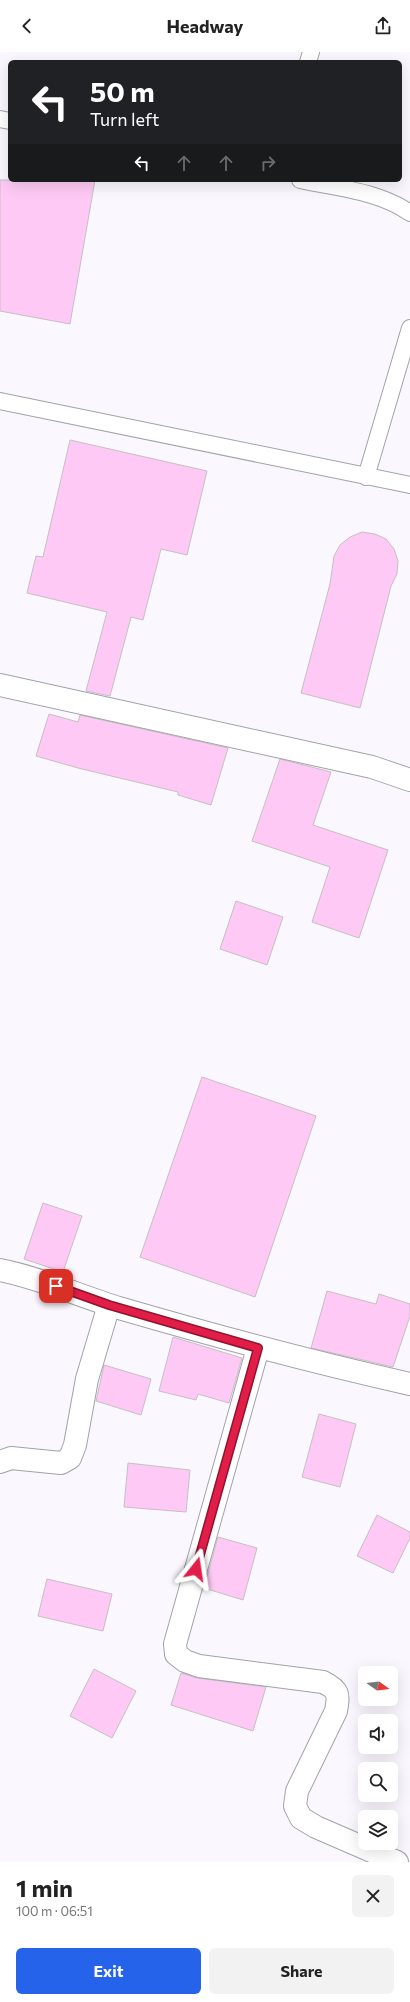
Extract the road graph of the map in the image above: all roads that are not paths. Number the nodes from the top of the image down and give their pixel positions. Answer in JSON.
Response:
{"nodes":[{"id":1,"x":309,"y":182,"type":"edge"},
{"id":2,"x":410,"y":213,"type":"edge"},
{"id":3,"x":410,"y":328,"type":"edge"},
{"id":4,"x":0,"y":401,"type":"edge"},
{"id":5,"x":366,"y":477,"type":"junction"},
{"id":6,"x":410,"y":485,"type":"edge"},
{"id":7,"x":0,"y":685,"type":"edge"},
{"id":8,"x":410,"y":780,"type":"edge"},
{"id":9,"x":0,"y":1270,"type":"edge"},
{"id":10,"x":109,"y":1305,"type":"junction"},
{"id":11,"x":258,"y":1348,"type":"junction"},
{"id":12,"x":410,"y":1384,"type":"edge"},
{"id":13,"x":0,"y":1462,"type":"edge"},
{"id":14,"x":397,"y":1862,"type":"edge"}],
"edges":[{"from":1,"to":2,"type":"lane"},
{"from":3,"to":5,"type":"lane"},
{"from":4,"to":5,"type":"lane"},
{"from":5,"to":6,"type":"lane"},
{"from":7,"to":8,"type":"street"},
{"from":9,"to":10,"type":"street"},
{"from":10,"to":11,"type":"street"},
{"from":10,"to":13,"type":"street"},
{"from":11,"to":12,"type":"street"},
{"from":11,"to":14,"type":"street"}]}
